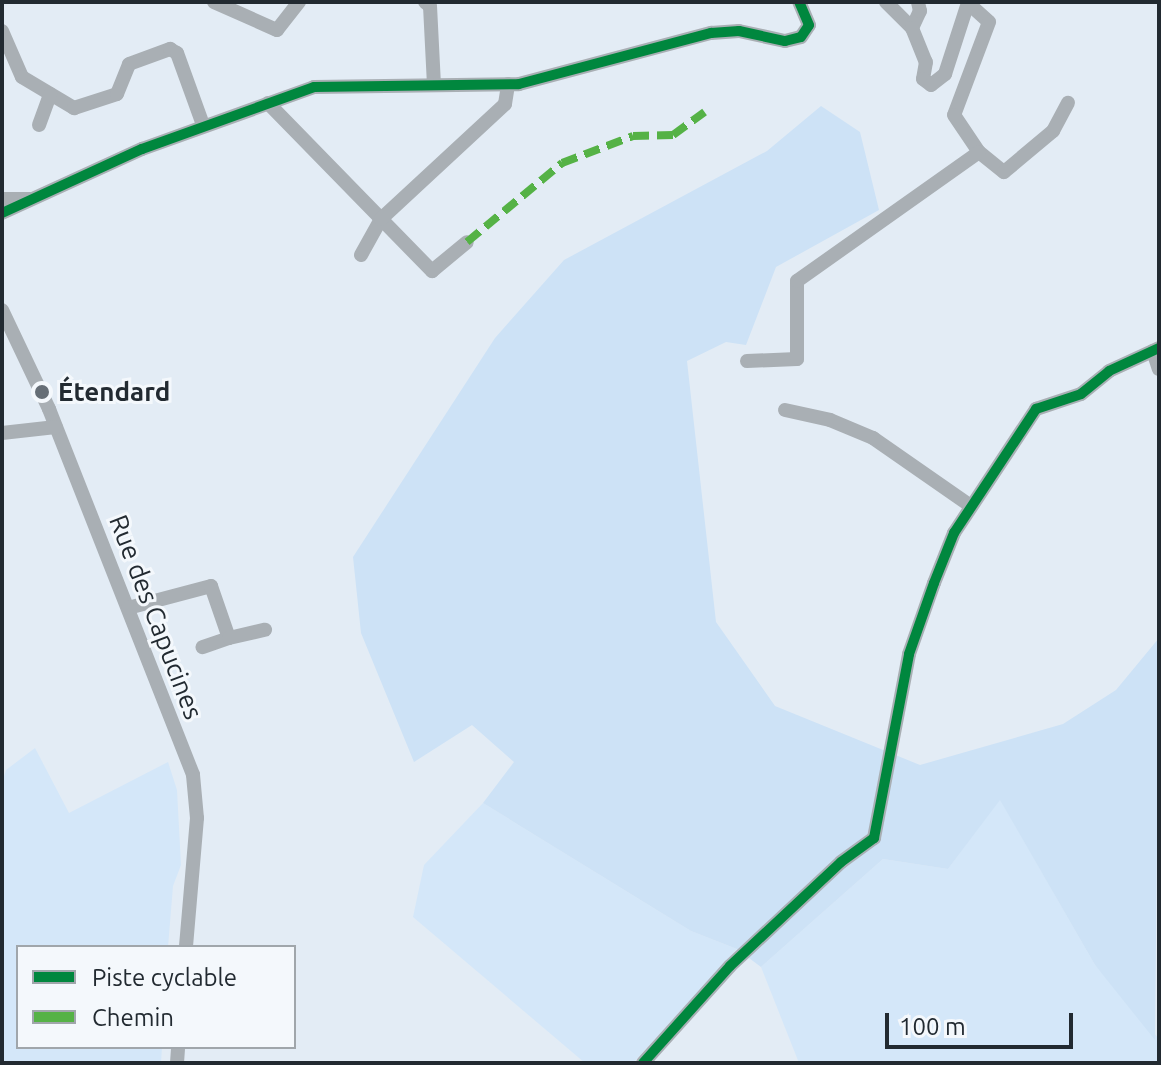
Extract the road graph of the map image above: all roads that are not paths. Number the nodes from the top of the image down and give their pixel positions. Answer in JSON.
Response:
{"nodes":[{"id":1,"x":214,"y":2,"type":"edge"},
{"id":2,"x":299,"y":2,"type":"edge"},
{"id":3,"x":425,"y":2,"type":"edge"},
{"id":4,"x":799,"y":2,"type":"edge"},
{"id":5,"x":886,"y":2,"type":"edge"},
{"id":6,"x":918,"y":2,"type":"edge"},
{"id":7,"x":912,"y":28,"type":"junction"},
{"id":8,"x":2,"y":31,"type":"edge"},
{"id":9,"x":434,"y":84,"type":"junction"},
{"id":10,"x":508,"y":84,"type":"junction"},
{"id":11,"x":50,"y":94,"type":"junction"},
{"id":12,"x":268,"y":103,"type":"junction"},
{"id":13,"x":1068,"y":103,"type":"dead end"},
{"id":14,"x":39,"y":125,"type":"dead end"},
{"id":15,"x":203,"y":125,"type":"junction"},
{"id":16,"x":979,"y":152,"type":"junction"},
{"id":17,"x":2,"y":199,"type":"edge"},
{"id":18,"x":30,"y":199,"type":"junction"},
{"id":19,"x":2,"y":213,"type":"edge"},
{"id":20,"x":381,"y":219,"type":"junction"},
{"id":21,"x":467,"y":242,"type":"dead end"},
{"id":22,"x":361,"y":255,"type":"dead end"},
{"id":23,"x":3,"y":314,"type":"edge"},
{"id":24,"x":8,"y":338,"type":"edge"},
{"id":25,"x":1156,"y":350,"type":"edge"},
{"id":26,"x":747,"y":361,"type":"dead end"},
{"id":27,"x":1159,"y":369,"type":"edge"},
{"id":28,"x":785,"y":410,"type":"dead end"},
{"id":29,"x":56,"y":427,"type":"junction"},
{"id":30,"x":2,"y":433,"type":"edge"},
{"id":31,"x":971,"y":506,"type":"junction"},
{"id":32,"x":128,"y":608,"type":"junction"},
{"id":33,"x":265,"y":630,"type":"dead end"},
{"id":34,"x":229,"y":638,"type":"junction"},
{"id":35,"x":203,"y":647,"type":"dead end"},
{"id":36,"x":186,"y":945,"type":"edge"},
{"id":37,"x":643,"y":1063,"type":"edge"}],
"edges":[{"from":1,"to":2,"type":"street"},
{"from":3,"to":9,"type":"street"},
{"from":4,"to":10,"type":"street"},
{"from":5,"to":7,"type":"street"},
{"from":6,"to":7,"type":"street"},
{"from":7,"to":16,"type":"street"},
{"from":8,"to":11,"type":"street"},
{"from":9,"to":10,"type":"street"},
{"from":9,"to":12,"type":"street"},
{"from":10,"to":20,"type":"street"},
{"from":11,"to":14,"type":"street"},
{"from":11,"to":15,"type":"street"},
{"from":12,"to":15,"type":"street"},
{"from":12,"to":20,"type":"street"},
{"from":13,"to":16,"type":"street"},
{"from":15,"to":18,"type":"street"},
{"from":16,"to":26,"type":"street"},
{"from":17,"to":18,"type":"street"},
{"from":18,"to":19,"type":"street"},
{"from":20,"to":21,"type":"street"},
{"from":20,"to":22,"type":"street"},
{"from":23,"to":24,"type":"street","name":"Rue des Capucines"},
{"from":24,"to":29,"type":"street","name":"Rue des Capucines"},
{"from":25,"to":27,"type":"street"},
{"from":25,"to":31,"type":"street"},
{"from":28,"to":31,"type":"street"},
{"from":29,"to":30,"type":"street"},
{"from":29,"to":32,"type":"street","name":"Rue des Capucines"},
{"from":31,"to":37,"type":"street"},
{"from":32,"to":34,"type":"street"},
{"from":32,"to":36,"type":"street","name":"Rue des Capucines"},
{"from":33,"to":34,"type":"street"},
{"from":34,"to":35,"type":"street"}]}
